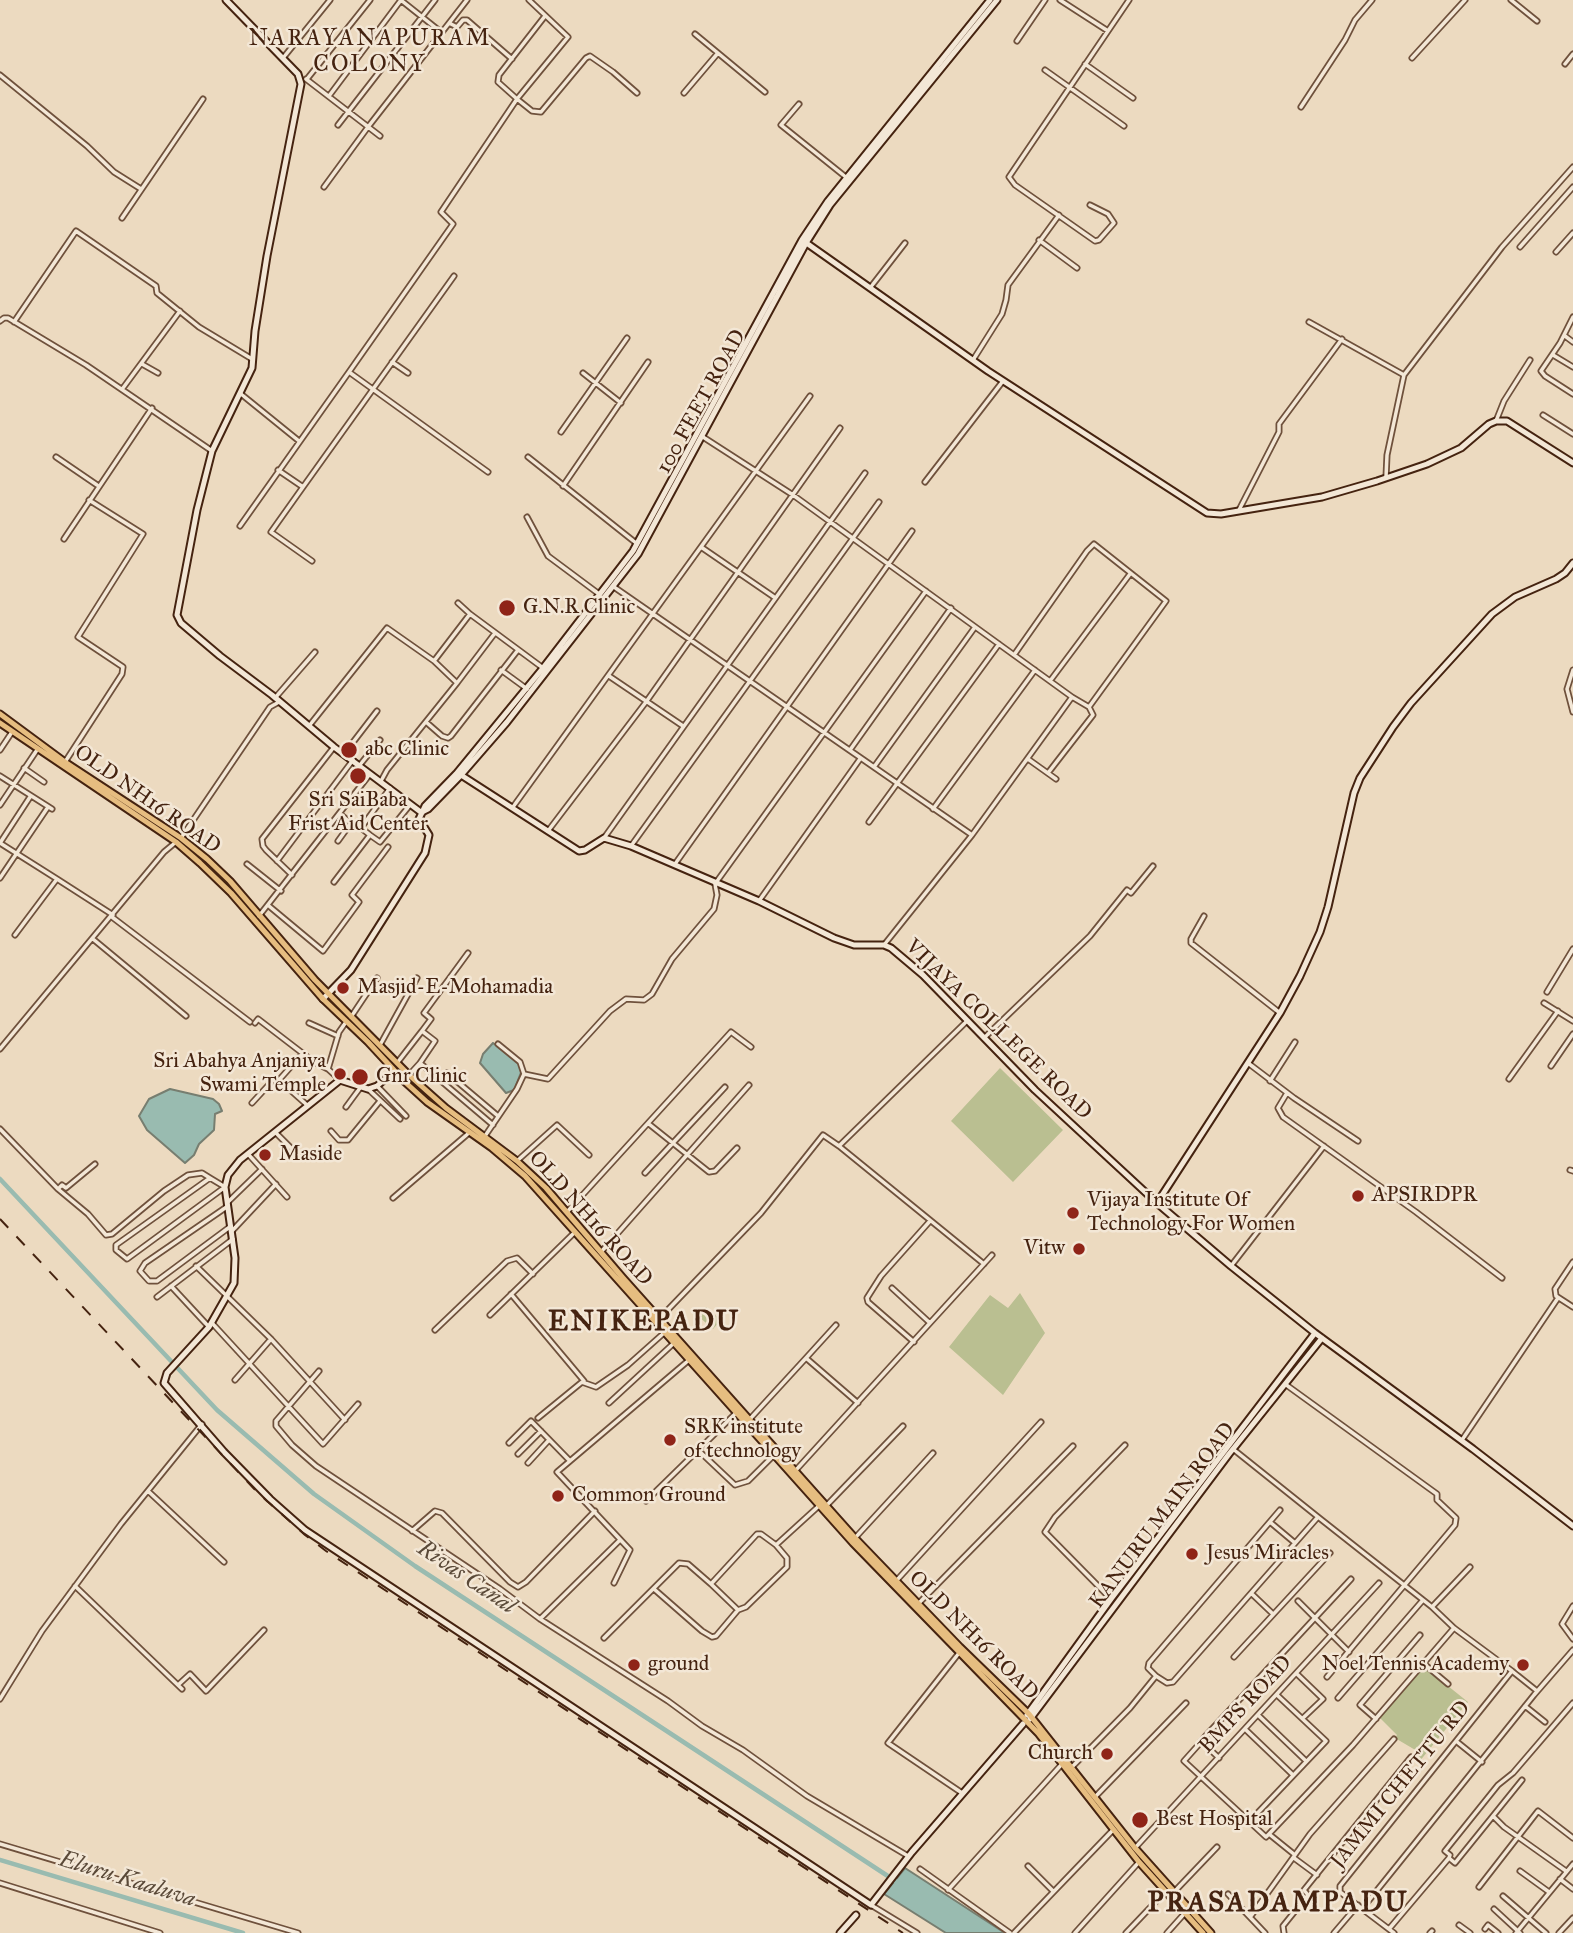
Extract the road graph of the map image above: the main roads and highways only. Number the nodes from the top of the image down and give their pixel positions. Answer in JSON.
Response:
{"nodes":[{"id":1,"x":0,"y":714,"type":"edge"},
{"id":2,"x":0,"y":723,"type":"edge"},
{"id":3,"x":178,"y":840,"type":"junction"},
{"id":4,"x":349,"y":1019,"type":"junction"},
{"id":5,"x":823,"y":1504,"type":"junction"},
{"id":6,"x":1027,"y":1719,"type":"junction"},
{"id":7,"x":1170,"y":1893,"type":"junction"},
{"id":8,"x":1203,"y":1933,"type":"edge"},
{"id":9,"x":1211,"y":1933,"type":"edge"}],
"edges":[{"from":1,"to":3,"type":"main road","name":"OLD NH16 ROAD"},
{"from":2,"to":3,"type":"main road","name":"OLD NH16 ROAD"},
{"from":3,"to":4,"type":"main road","name":"OLD NH16 ROAD"},
{"from":3,"to":4,"type":"main road","name":"OLD NH16 ROAD"},
{"from":4,"to":5,"type":"main road","name":"OLD NH16 ROAD"},
{"from":4,"to":5,"type":"main road","name":"OLD NH16 ROAD"},
{"from":5,"to":6,"type":"main road","name":"OLD NH16 ROAD"},
{"from":5,"to":6,"type":"main road","name":"OLD NH16 ROAD"},
{"from":6,"to":7,"type":"main road","name":"OLD NH16 ROAD"},
{"from":6,"to":7,"type":"main road","name":"OLD NH16 ROAD"},
{"from":7,"to":8,"type":"main road","name":"OLD NH16 ROAD"},
{"from":7,"to":9,"type":"main road","name":"OLD NH16 ROAD"}]}
